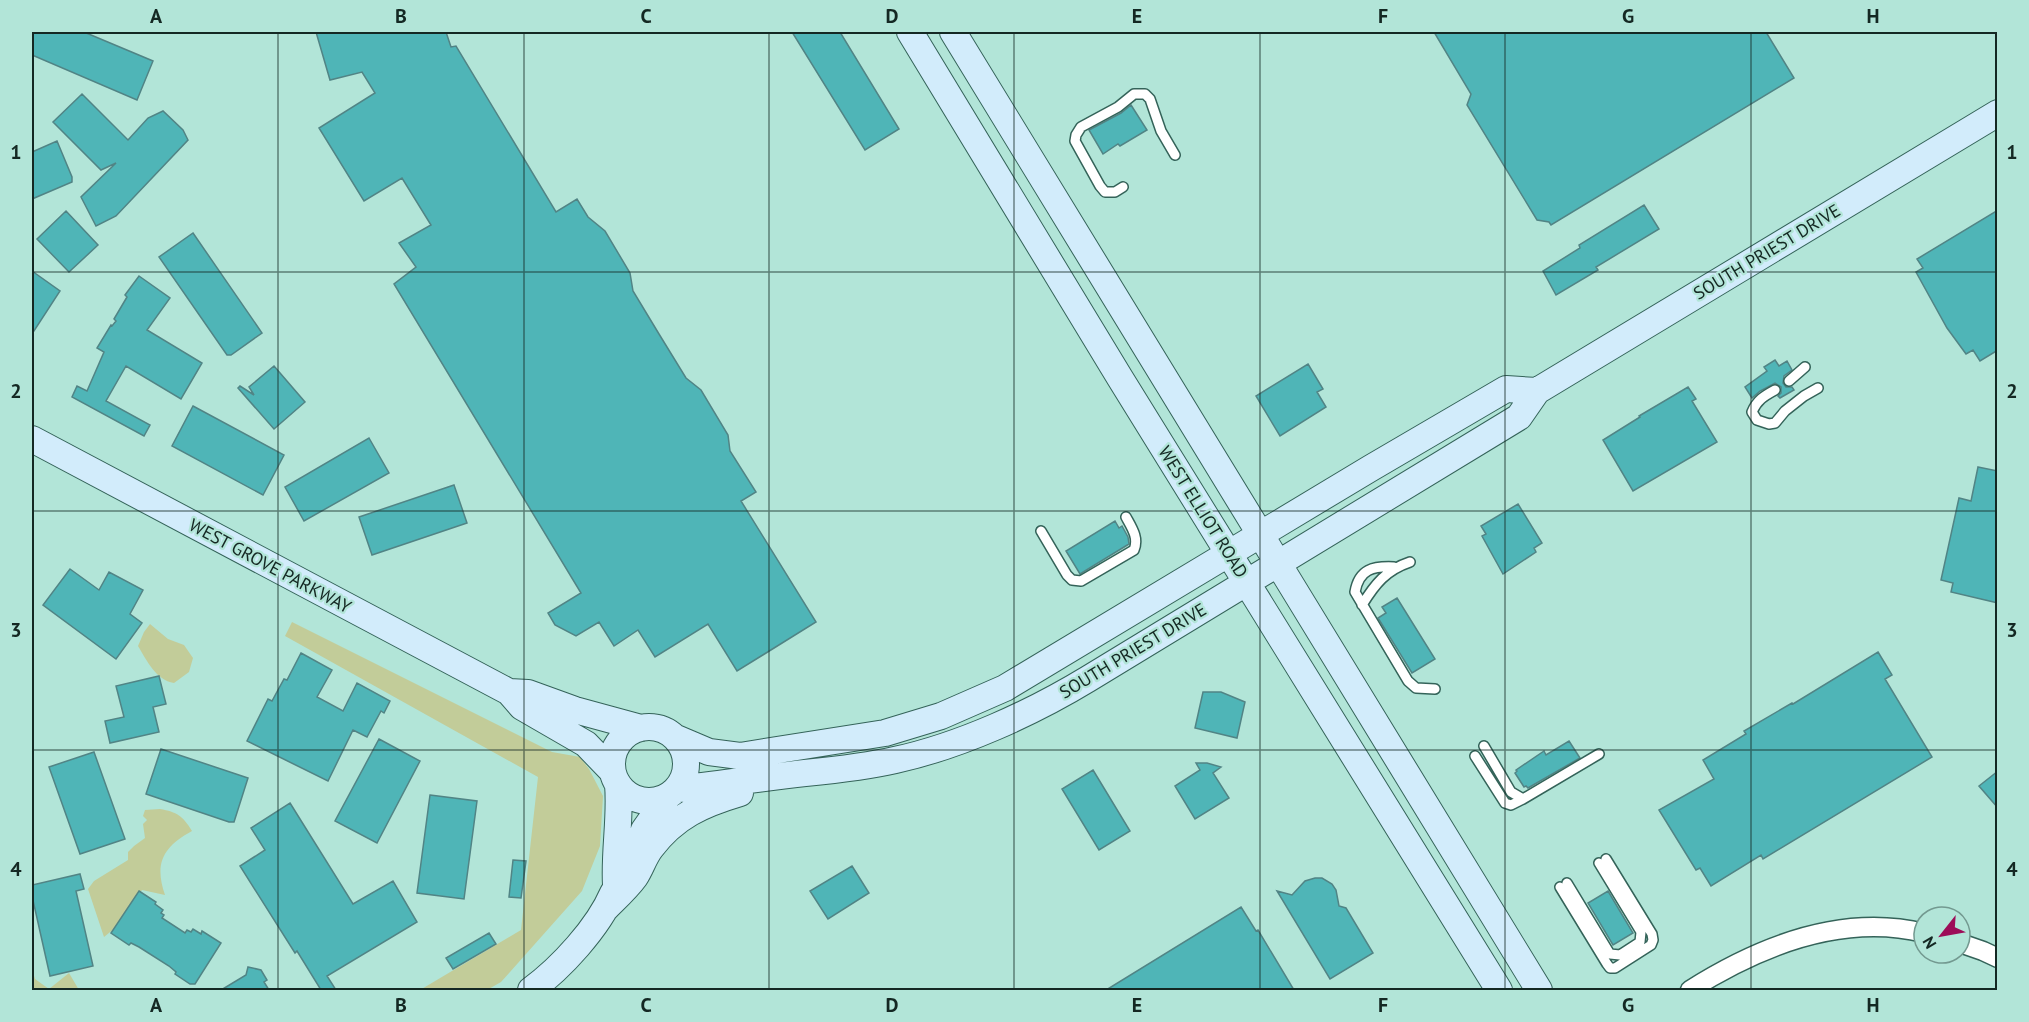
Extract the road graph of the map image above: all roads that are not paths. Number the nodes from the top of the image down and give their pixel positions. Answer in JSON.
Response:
{"nodes":[{"id":1,"x":910,"y":32,"type":"edge"},
{"id":2,"x":953,"y":32,"type":"edge"},
{"id":3,"x":1998,"y":113,"type":"edge"},
{"id":4,"x":1005,"y":117,"type":"junction"},
{"id":5,"x":977,"y":141,"type":"junction"},
{"id":6,"x":1175,"y":155,"type":"dead end"},
{"id":7,"x":1123,"y":187,"type":"dead end"},
{"id":8,"x":1080,"y":238,"type":"junction"},
{"id":9,"x":1805,"y":367,"type":"dead end"},
{"id":10,"x":1789,"y":381,"type":"dead end"},
{"id":11,"x":1818,"y":388,"type":"dead end"},
{"id":12,"x":1775,"y":390,"type":"dead end"},
{"id":13,"x":1536,"y":391,"type":"junction"},
{"id":14,"x":32,"y":439,"type":"edge"},
{"id":15,"x":1126,"y":517,"type":"dead end"},
{"id":16,"x":1041,"y":531,"type":"dead end"},
{"id":17,"x":1260,"y":534,"type":"junction"},
{"id":18,"x":1229,"y":554,"type":"junction"},
{"id":19,"x":1410,"y":562,"type":"dead end"},
{"id":20,"x":1278,"y":563,"type":"junction"},
{"id":21,"x":1394,"y":567,"type":"junction"},
{"id":22,"x":1246,"y":583,"type":"junction"},
{"id":23,"x":1362,"y":605,"type":"junction"},
{"id":24,"x":1005,"y":688,"type":"junction"},
{"id":25,"x":1435,"y":689,"type":"dead end"},
{"id":26,"x":509,"y":693,"type":"junction"},
{"id":27,"x":641,"y":728,"type":"junction"},
{"id":28,"x":676,"y":738,"type":"junction"},
{"id":29,"x":1484,"y":746,"type":"dead end"},
{"id":30,"x":1599,"y":754,"type":"dead end"},
{"id":31,"x":914,"y":755,"type":"junction"},
{"id":32,"x":1476,"y":756,"type":"dead end"},
{"id":33,"x":807,"y":773,"type":"junction"},
{"id":34,"x":615,"y":778,"type":"junction"},
{"id":35,"x":673,"y":793,"type":"junction"},
{"id":36,"x":1523,"y":799,"type":"junction"},
{"id":37,"x":1603,"y":861,"type":"dead end"},
{"id":38,"x":1563,"y":885,"type":"dead end"},
{"id":39,"x":611,"y":896,"type":"junction"},
{"id":40,"x":1912,"y":932,"type":"edge"},
{"id":41,"x":1972,"y":948,"type":"edge"},
{"id":42,"x":1998,"y":958,"type":"edge"},
{"id":43,"x":531,"y":990,"type":"edge"},
{"id":44,"x":1499,"y":990,"type":"edge"},
{"id":45,"x":1539,"y":990,"type":"edge"},
{"id":46,"x":1690,"y":990,"type":"edge"}],
"edges":[{"from":1,"to":4,"type":"main road"},
{"from":1,"to":5,"type":"main road","name":"WEST ELLIOT ROAD"},
{"from":2,"to":4,"type":"main road","name":"WEST ELLIOT ROAD"},
{"from":3,"to":13,"type":"main road","name":"SOUTH PRIEST DRIVE"},
{"from":4,"to":8,"type":"main road","name":"WEST ELLIOT ROAD"},
{"from":5,"to":8,"type":"main road"},
{"from":5,"to":18,"type":"main road","name":"WEST ELLIOT ROAD"},
{"from":6,"to":7,"type":"lane"},
{"from":8,"to":17,"type":"main road","name":"WEST ELLIOT ROAD"},
{"from":9,"to":10,"type":"lane"},
{"from":11,"to":12,"type":"lane"},
{"from":13,"to":17,"type":"main road","name":"SOUTH PRIEST DRIVE"},
{"from":13,"to":20,"type":"main road","name":"SOUTH PRIEST DRIVE"},
{"from":14,"to":26,"type":"main road","name":"WEST GROVE PARKWAY"},
{"from":15,"to":16,"type":"lane"},
{"from":17,"to":18,"type":"main road","name":"SOUTH PRIEST DRIVE"},
{"from":17,"to":20,"type":"main road","name":"WEST ELLIOT ROAD"},
{"from":18,"to":22,"type":"main road","name":"WEST ELLIOT ROAD"},
{"from":18,"to":24,"type":"main road","name":"SOUTH PRIEST DRIVE"},
{"from":19,"to":21,"type":"lane"},
{"from":20,"to":22,"type":"main road","name":"SOUTH PRIEST DRIVE"},
{"from":20,"to":45,"type":"main road","name":"WEST ELLIOT ROAD"},
{"from":21,"to":23,"type":"lane"},
{"from":21,"to":23,"type":"lane"},
{"from":22,"to":31,"type":"main road","name":"SOUTH PRIEST DRIVE"},
{"from":22,"to":44,"type":"main road","name":"WEST ELLIOT ROAD"},
{"from":23,"to":25,"type":"lane"},
{"from":24,"to":28,"type":"main road","name":"SOUTH PRIEST DRIVE"},
{"from":24,"to":31,"type":"main road"},
{"from":26,"to":27,"type":"main road","name":"WEST GROVE PARKWAY"},
{"from":26,"to":34,"type":"main road","name":"WEST GROVE PARKWAY"},
{"from":27,"to":28,"type":"main road"},
{"from":27,"to":34,"type":"main road"},
{"from":28,"to":35,"type":"main road"},
{"from":29,"to":36,"type":"lane"},
{"from":30,"to":36,"type":"lane"},
{"from":31,"to":33,"type":"main road","name":"SOUTH PRIEST DRIVE"},
{"from":32,"to":36,"type":"lane"},
{"from":33,"to":35,"type":"main road","name":"SOUTH PRIEST DRIVE"},
{"from":33,"to":39,"type":"main road"},
{"from":34,"to":35,"type":"main road"},
{"from":34,"to":39,"type":"main road"},
{"from":35,"to":39,"type":"main road"},
{"from":37,"to":38,"type":"lane"},
{"from":39,"to":43,"type":"main road"},
{"from":40,"to":46,"type":"street"},
{"from":41,"to":42,"type":"street"}]}
